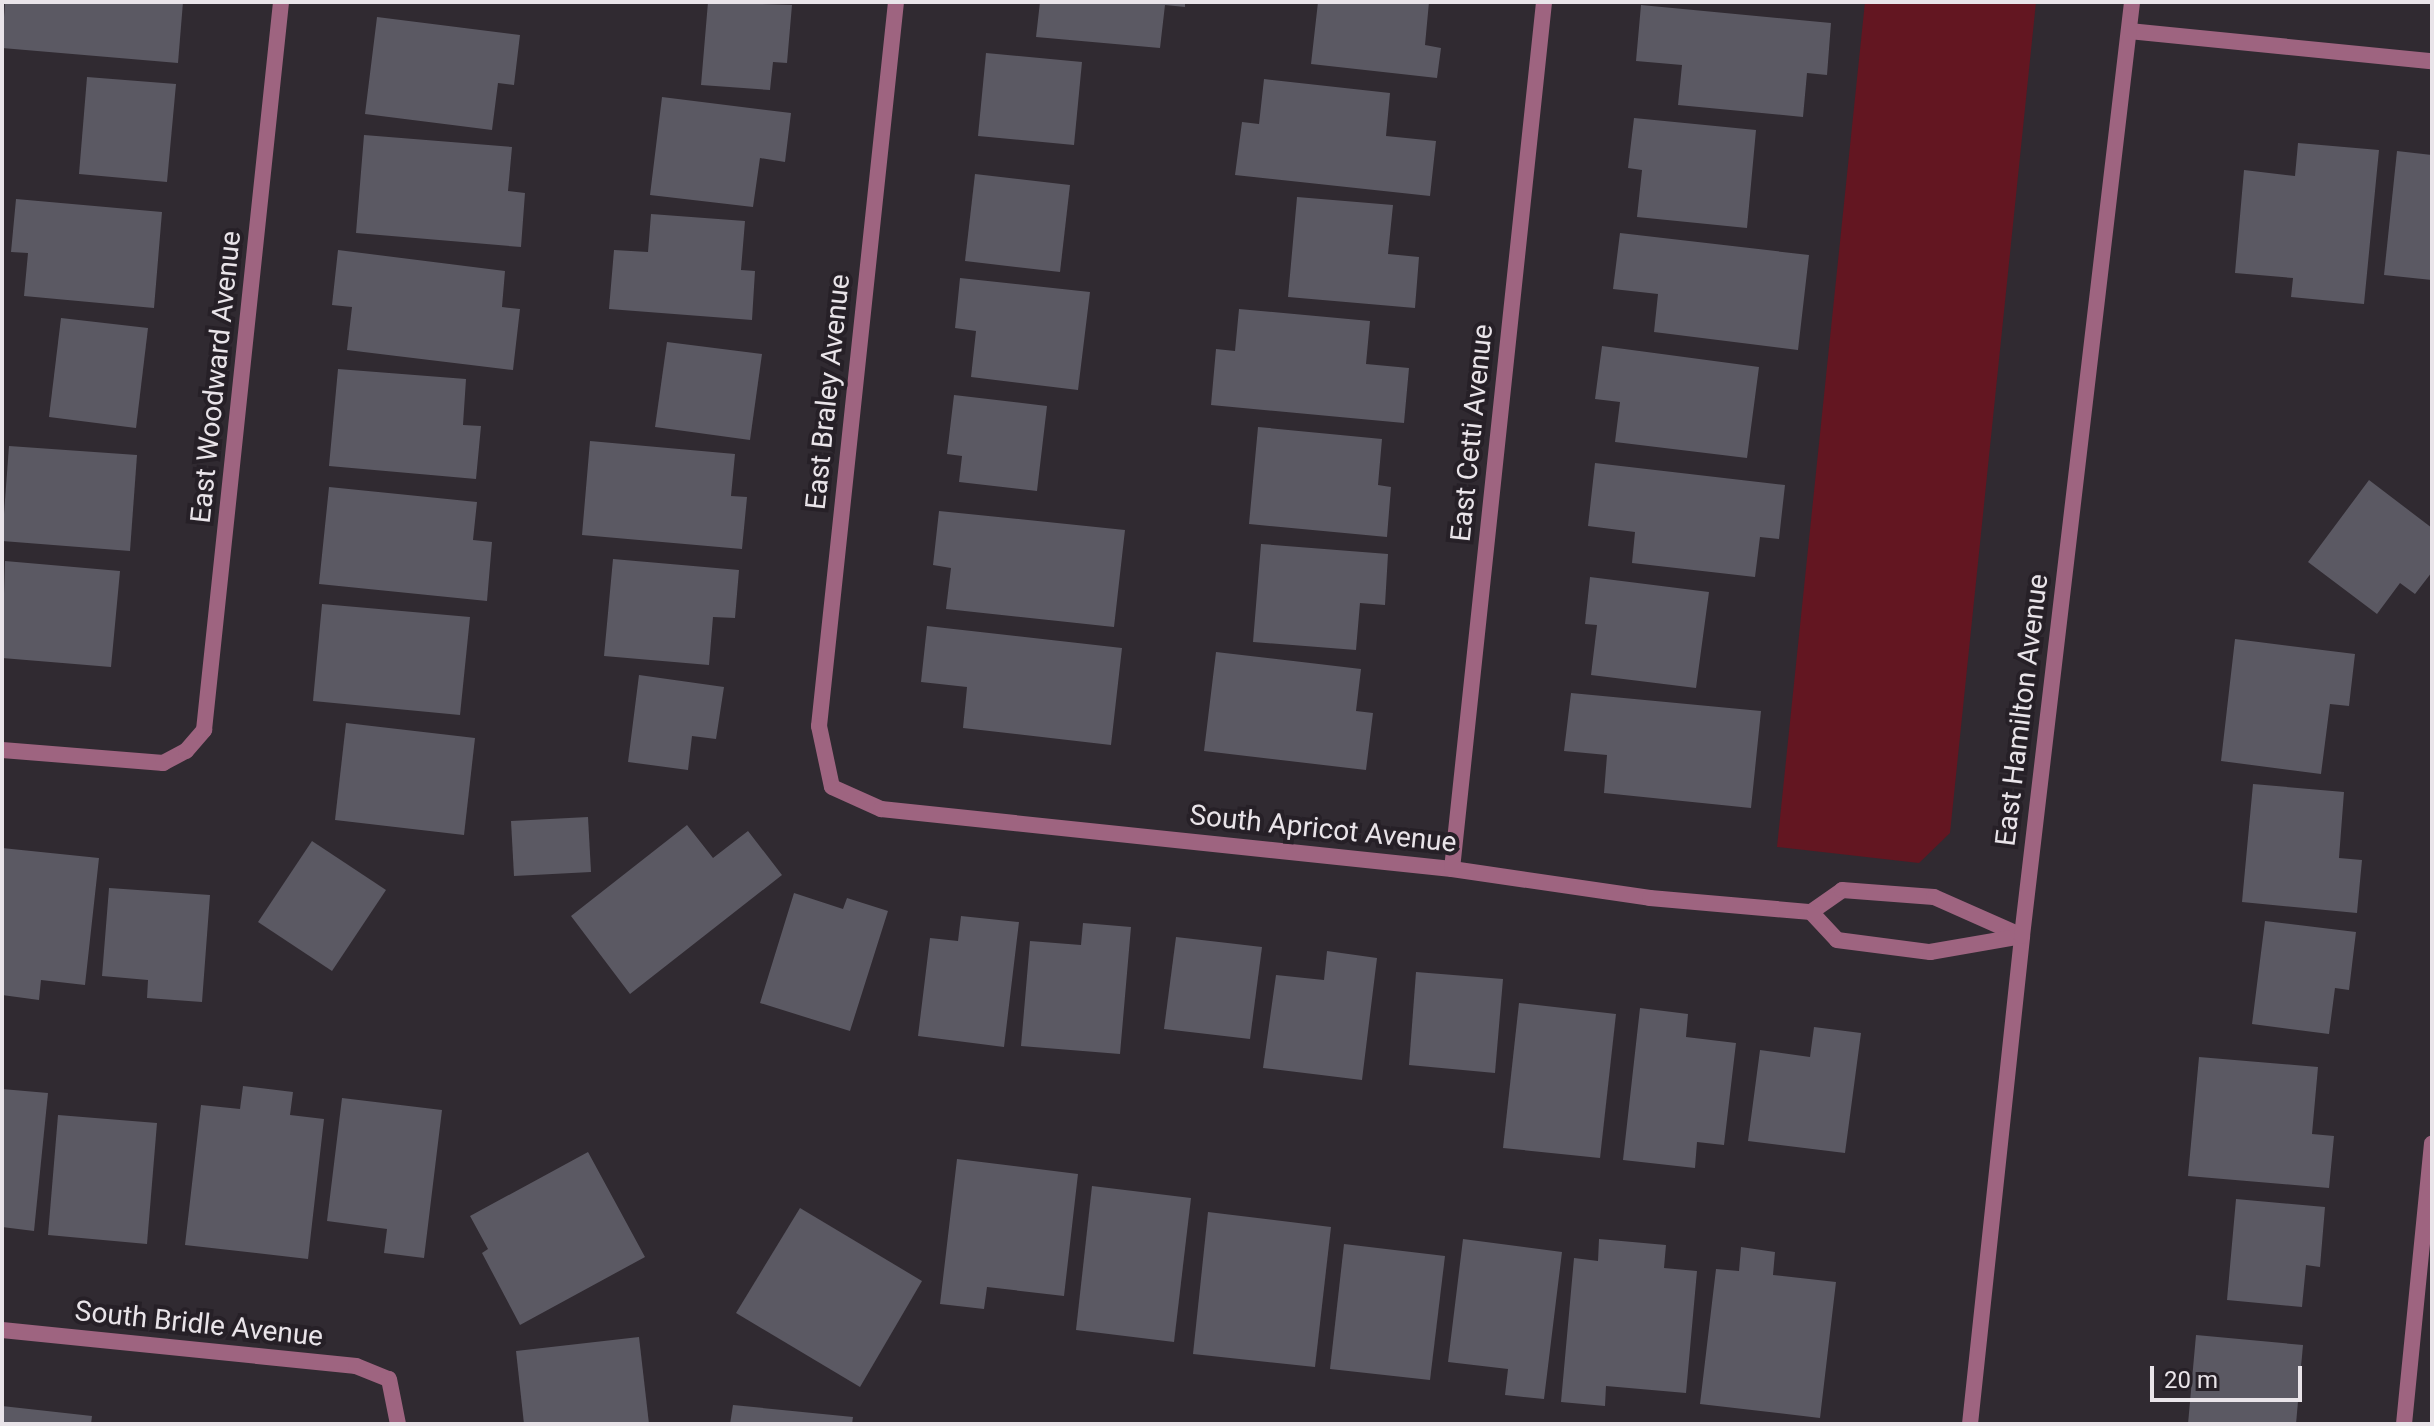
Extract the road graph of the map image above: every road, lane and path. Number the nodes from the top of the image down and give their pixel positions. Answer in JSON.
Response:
{"nodes":[{"id":1,"x":281,"y":2,"type":"edge"},
{"id":2,"x":896,"y":2,"type":"edge"},
{"id":3,"x":1544,"y":2,"type":"edge"},
{"id":4,"x":2132,"y":2,"type":"edge"},
{"id":5,"x":2129,"y":31,"type":"junction"},
{"id":6,"x":2432,"y":61,"type":"edge"},
{"id":7,"x":2,"y":750,"type":"edge"},
{"id":8,"x":832,"y":787,"type":"joint"},
{"id":9,"x":1452,"y":869,"type":"junction"},
{"id":10,"x":1811,"y":912,"type":"junction"},
{"id":11,"x":2022,"y":936,"type":"junction"},
{"id":12,"x":2432,"y":1143,"type":"edge"},
{"id":13,"x":2,"y":1330,"type":"edge"},
{"id":14,"x":398,"y":1424,"type":"edge"},
{"id":15,"x":1970,"y":1424,"type":"edge"},
{"id":16,"x":2404,"y":1424,"type":"edge"}],
"edges":[{"from":1,"to":7,"type":"street","name":"East Woodward Avenue"},
{"from":2,"to":8,"type":"street","name":"East Braley Avenue"},
{"from":3,"to":9,"type":"street","name":"East Cetti Avenue"},
{"from":4,"to":5,"type":"street","name":"East Hamilton Avenue"},
{"from":5,"to":6,"type":"street"},
{"from":5,"to":11,"type":"street","name":"East Hamilton Avenue"},
{"from":8,"to":9,"type":"street","name":"South Apricot Avenue"},
{"from":9,"to":10,"type":"street","name":"South Apricot Avenue"},
{"from":10,"to":11,"type":"street"},
{"from":10,"to":11,"type":"street"},
{"from":11,"to":15,"type":"street","name":"East Hamilton Avenue"},
{"from":12,"to":16,"type":"street"},
{"from":13,"to":14,"type":"street","name":"South Bridle Avenue"}]}
